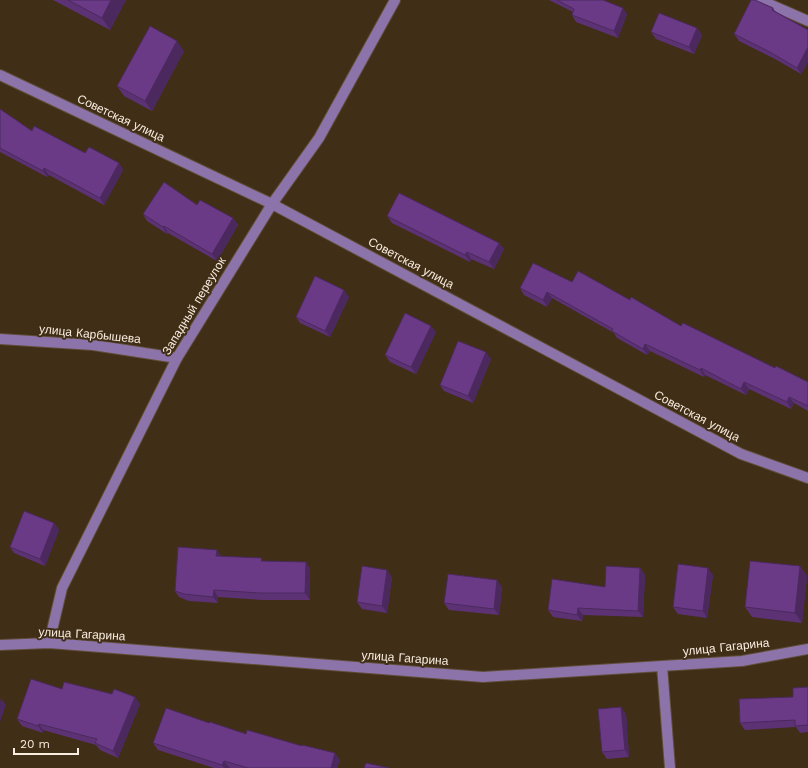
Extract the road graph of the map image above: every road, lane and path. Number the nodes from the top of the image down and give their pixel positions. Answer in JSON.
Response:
{"nodes":[{"id":1,"x":395,"y":0,"type":"edge"},
{"id":2,"x":760,"y":0,"type":"edge"},
{"id":3,"x":808,"y":21,"type":"edge"},
{"id":4,"x":0,"y":75,"type":"edge"},
{"id":5,"x":272,"y":204,"type":"junction"},
{"id":6,"x":0,"y":339,"type":"edge"},
{"id":7,"x":177,"y":358,"type":"junction"},
{"id":8,"x":808,"y":478,"type":"edge"},
{"id":9,"x":49,"y":643,"type":"junction"},
{"id":10,"x":0,"y":645,"type":"edge"},
{"id":11,"x":808,"y":649,"type":"edge"},
{"id":12,"x":662,"y":666,"type":"junction"},
{"id":13,"x":670,"y":768,"type":"edge"}],
"edges":[{"from":1,"to":5,"type":"street","name":"Западный переулок"},
{"from":2,"to":3,"type":"street"},
{"from":4,"to":5,"type":"street","name":"Советская улица"},
{"from":5,"to":7,"type":"street","name":"Западный переулок"},
{"from":5,"to":8,"type":"street","name":"Советская улица"},
{"from":6,"to":7,"type":"street","name":"улица Карбышева"},
{"from":7,"to":9,"type":"street","name":"Западный переулок"},
{"from":9,"to":10,"type":"street","name":"улица Гагарина"},
{"from":9,"to":12,"type":"street","name":"улица Гагарина"},
{"from":11,"to":12,"type":"street","name":"улица Гагарина"},
{"from":12,"to":13,"type":"street"}]}
